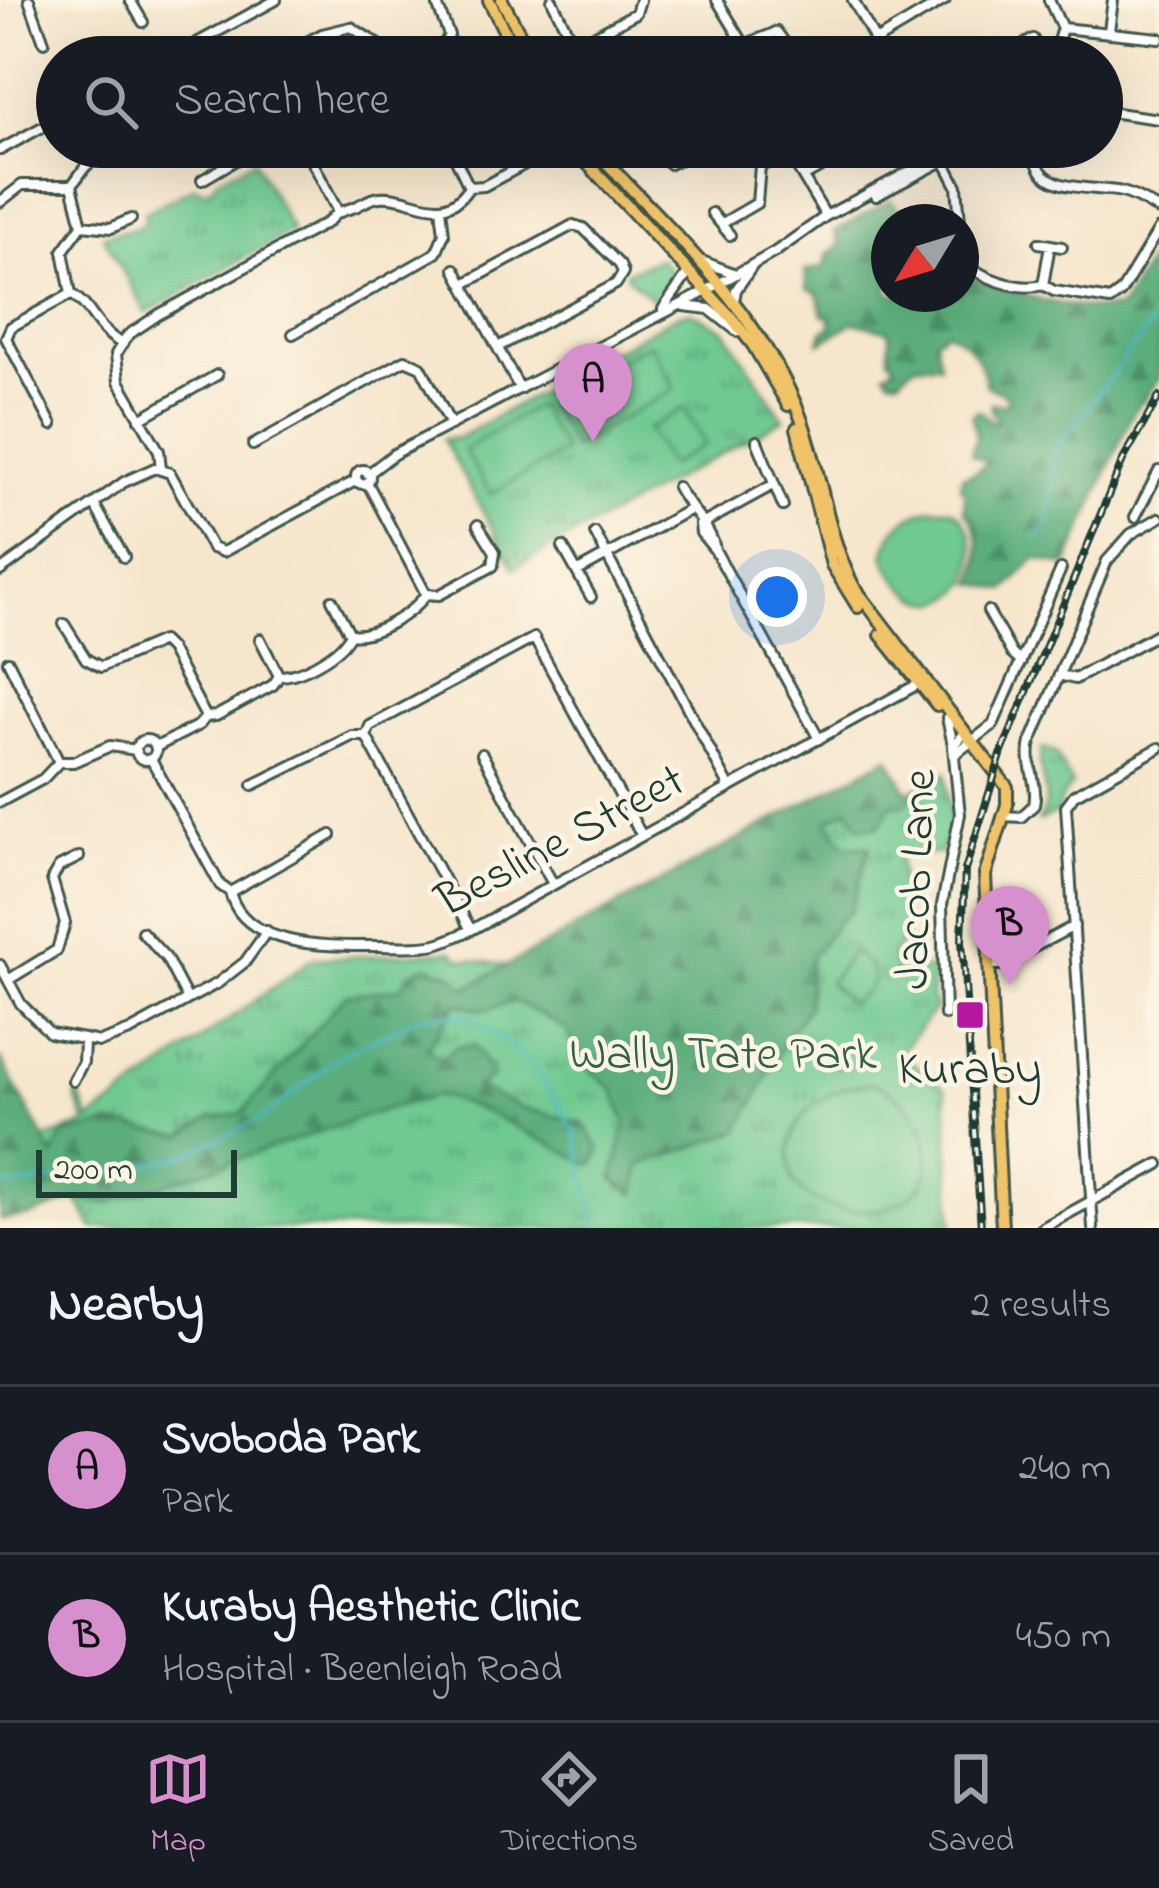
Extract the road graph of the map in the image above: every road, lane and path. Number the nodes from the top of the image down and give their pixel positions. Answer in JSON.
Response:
{"nodes":[{"id":1,"x":29,"y":0,"type":"edge"},
{"id":2,"x":130,"y":0,"type":"edge"},
{"id":3,"x":276,"y":0,"type":"edge"},
{"id":4,"x":489,"y":0,"type":"edge"},
{"id":5,"x":502,"y":0,"type":"edge"},
{"id":6,"x":552,"y":0,"type":"edge"},
{"id":7,"x":640,"y":0,"type":"edge"},
{"id":8,"x":717,"y":0,"type":"edge"},
{"id":9,"x":853,"y":0,"type":"edge"},
{"id":10,"x":945,"y":0,"type":"edge"},
{"id":11,"x":1049,"y":0,"type":"edge"},
{"id":12,"x":1113,"y":0,"type":"edge"},
{"id":13,"x":438,"y":7,"type":"dead end"},
{"id":14,"x":143,"y":22,"type":"dead end"},
{"id":15,"x":1062,"y":28,"type":"junction"},
{"id":16,"x":1108,"y":31,"type":"junction"},
{"id":17,"x":42,"y":36,"type":"edge"},
{"id":18,"x":210,"y":36,"type":"edge"},
{"id":19,"x":318,"y":36,"type":"edge"},
{"id":20,"x":366,"y":36,"type":"edge"},
{"id":21,"x":448,"y":36,"type":"edge"},
{"id":22,"x":507,"y":36,"type":"edge"},
{"id":23,"x":521,"y":36,"type":"edge"},
{"id":24,"x":570,"y":36,"type":"edge"},
{"id":25,"x":594,"y":36,"type":"edge"},
{"id":26,"x":739,"y":36,"type":"edge"},
{"id":27,"x":873,"y":36,"type":"edge"},
{"id":28,"x":886,"y":36,"type":"edge"},
{"id":29,"x":1060,"y":36,"type":"edge"},
{"id":30,"x":1159,"y":38,"type":"edge"},
{"id":31,"x":1123,"y":114,"type":"edge"},
{"id":32,"x":1159,"y":119,"type":"edge"},
{"id":33,"x":36,"y":130,"type":"edge"},
{"id":34,"x":0,"y":150,"type":"edge"},
{"id":35,"x":85,"y":168,"type":"edge"},
{"id":36,"x":222,"y":168,"type":"edge"},
{"id":37,"x":316,"y":168,"type":"edge"},
{"id":38,"x":460,"y":168,"type":"edge"},
{"id":39,"x":518,"y":168,"type":"edge"},
{"id":40,"x":592,"y":168,"type":"edge"},
{"id":41,"x":611,"y":168,"type":"edge"},
{"id":42,"x":760,"y":168,"type":"edge"},
{"id":43,"x":798,"y":168,"type":"edge"},
{"id":44,"x":820,"y":168,"type":"edge"},
{"id":45,"x":918,"y":168,"type":"edge"},
{"id":46,"x":931,"y":168,"type":"edge"},
{"id":47,"x":948,"y":168,"type":"edge"},
{"id":48,"x":1040,"y":168,"type":"edge"},
{"id":49,"x":806,"y":176,"type":"junction"},
{"id":50,"x":202,"y":180,"type":"dead end"},
{"id":51,"x":72,"y":185,"type":"junction"},
{"id":52,"x":469,"y":187,"type":"junction"},
{"id":53,"x":0,"y":202,"type":"edge"},
{"id":54,"x":857,"y":202,"type":"junction"},
{"id":55,"x":959,"y":204,"type":"edge"},
{"id":56,"x":441,"y":208,"type":"junction"},
{"id":57,"x":338,"y":210,"type":"junction"},
{"id":58,"x":1159,"y":210,"type":"edge"},
{"id":59,"x":712,"y":213,"type":"dead end"},
{"id":60,"x":826,"y":216,"type":"junction"},
{"id":61,"x":130,"y":219,"type":"dead end"},
{"id":62,"x":721,"y":224,"type":"junction"},
{"id":63,"x":82,"y":225,"type":"junction"},
{"id":64,"x":1159,"y":229,"type":"edge"},
{"id":65,"x":730,"y":235,"type":"dead end"},
{"id":66,"x":1039,"y":243,"type":"dead end"},
{"id":67,"x":1050,"y":245,"type":"junction"},
{"id":68,"x":1062,"y":247,"type":"dead end"},
{"id":69,"x":695,"y":258,"type":"junction"},
{"id":70,"x":753,"y":263,"type":"junction"},
{"id":71,"x":455,"y":269,"type":"dead end"},
{"id":72,"x":979,"y":271,"type":"edge"},
{"id":73,"x":689,"y":272,"type":"junction"},
{"id":74,"x":734,"y":273,"type":"junction"},
{"id":75,"x":464,"y":284,"type":"junction"},
{"id":76,"x":1043,"y":285,"type":"junction"},
{"id":77,"x":712,"y":287,"type":"junction"},
{"id":78,"x":71,"y":294,"type":"junction"},
{"id":79,"x":734,"y":301,"type":"junction"},
{"id":80,"x":663,"y":313,"type":"junction"},
{"id":81,"x":292,"y":334,"type":"dead end"},
{"id":82,"x":123,"y":344,"type":"junction"},
{"id":83,"x":753,"y":345,"type":"junction"},
{"id":84,"x":498,"y":346,"type":"junction"},
{"id":85,"x":217,"y":375,"type":"dead end"},
{"id":86,"x":520,"y":389,"type":"junction"},
{"id":87,"x":140,"y":418,"type":"junction"},
{"id":88,"x":52,"y":425,"type":"dead end"},
{"id":89,"x":451,"y":425,"type":"junction"},
{"id":90,"x":757,"y":441,"type":"dead end"},
{"id":91,"x":254,"y":445,"type":"dead end"},
{"id":92,"x":160,"y":468,"type":"junction"},
{"id":93,"x":1159,"y":471,"type":"edge"},
{"id":94,"x":364,"y":479,"type":"junction"},
{"id":95,"x":773,"y":485,"type":"junction"},
{"id":96,"x":677,"y":487,"type":"dead end"},
{"id":97,"x":94,"y":504,"type":"junction"},
{"id":98,"x":783,"y":506,"type":"dead end"},
{"id":99,"x":689,"y":510,"type":"junction"},
{"id":100,"x":1135,"y":517,"type":"dead end"},
{"id":101,"x":1159,"y":518,"type":"edge"},
{"id":102,"x":478,"y":525,"type":"dead end"},
{"id":103,"x":700,"y":525,"type":"junction"},
{"id":104,"x":595,"y":533,"type":"dead end"},
{"id":105,"x":563,"y":547,"type":"dead end"},
{"id":106,"x":608,"y":554,"type":"junction"},
{"id":107,"x":124,"y":556,"type":"dead end"},
{"id":108,"x":1061,"y":569,"type":"dead end"},
{"id":109,"x":0,"y":571,"type":"edge"},
{"id":110,"x":578,"y":571,"type":"junction"},
{"id":111,"x":425,"y":594,"type":"junction"},
{"id":112,"x":591,"y":598,"type":"dead end"},
{"id":113,"x":332,"y":600,"type":"dead end"},
{"id":114,"x":988,"y":611,"type":"dead end"},
{"id":115,"x":64,"y":624,"type":"dead end"},
{"id":116,"x":1159,"y":633,"type":"edge"},
{"id":117,"x":350,"y":634,"type":"junction"},
{"id":118,"x":260,"y":639,"type":"dead end"},
{"id":119,"x":8,"y":661,"type":"dead end"},
{"id":120,"x":1021,"y":662,"type":"junction"},
{"id":121,"x":1059,"y":675,"type":"junction"},
{"id":122,"x":280,"y":676,"type":"junction"},
{"id":123,"x":922,"y":681,"type":"junction"},
{"id":124,"x":206,"y":717,"type":"junction"},
{"id":125,"x":947,"y":718,"type":"junction"},
{"id":126,"x":366,"y":736,"type":"junction"},
{"id":127,"x":819,"y":739,"type":"junction"},
{"id":128,"x":969,"y":740,"type":"junction"},
{"id":129,"x":156,"y":747,"type":"junction"},
{"id":130,"x":1159,"y":748,"type":"edge"},
{"id":131,"x":136,"y":750,"type":"junction"},
{"id":132,"x":954,"y":751,"type":"junction"},
{"id":133,"x":482,"y":754,"type":"dead end"},
{"id":134,"x":152,"y":759,"type":"junction"},
{"id":135,"x":59,"y":762,"type":"junction"},
{"id":136,"x":253,"y":785,"type":"dead end"},
{"id":137,"x":730,"y":788,"type":"junction"},
{"id":138,"x":0,"y":802,"type":"edge"},
{"id":139,"x":1004,"y":816,"type":"junction"},
{"id":140,"x":331,"y":836,"type":"dead end"},
{"id":141,"x":642,"y":836,"type":"junction"},
{"id":142,"x":79,"y":856,"type":"dead end"},
{"id":143,"x":553,"y":884,"type":"junction"},
{"id":144,"x":230,"y":892,"type":"junction"},
{"id":145,"x":1074,"y":926,"type":"junction"},
{"id":146,"x":471,"y":930,"type":"junction"},
{"id":147,"x":142,"y":932,"type":"dead end"},
{"id":148,"x":267,"y":932,"type":"junction"},
{"id":149,"x":0,"y":965,"type":"edge"},
{"id":150,"x":988,"y":965,"type":"junction"},
{"id":151,"x":8,"y":980,"type":"junction"},
{"id":152,"x":187,"y":998,"type":"junction"},
{"id":153,"x":945,"y":1015,"type":"dead end"},
{"id":154,"x":84,"y":1042,"type":"junction"},
{"id":155,"x":73,"y":1081,"type":"dead end"},
{"id":156,"x":1159,"y":1164,"type":"edge"},
{"id":157,"x":1092,"y":1201,"type":"junction"},
{"id":158,"x":1002,"y":1228,"type":"edge"},
{"id":159,"x":1042,"y":1228,"type":"edge"},
{"id":160,"x":1093,"y":1228,"type":"edge"}],
"edges":[{"from":1,"to":17,"type":"street"},
{"from":2,"to":14,"type":"street"},
{"from":3,"to":18,"type":"street"},
{"from":4,"to":22,"type":"main road"},
{"from":5,"to":23,"type":"main road"},
{"from":6,"to":24,"type":"street"},
{"from":7,"to":25,"type":"street"},
{"from":8,"to":26,"type":"street"},
{"from":9,"to":27,"type":"street"},
{"from":10,"to":28,"type":"street"},
{"from":11,"to":15,"type":"street"},
{"from":12,"to":16,"type":"street"},
{"from":13,"to":21,"type":"street"},
{"from":15,"to":16,"type":"street"},
{"from":15,"to":29,"type":"street"},
{"from":16,"to":30,"type":"street"},
{"from":19,"to":20,"type":"street"},
{"from":31,"to":32,"type":"street"},
{"from":33,"to":34,"type":"street"},
{"from":35,"to":51,"type":"street"},
{"from":36,"to":50,"type":"street"},
{"from":37,"to":57,"type":"street"},
{"from":38,"to":52,"type":"street"},
{"from":39,"to":52,"type":"street"},
{"from":40,"to":73,"type":"main road"},
{"from":41,"to":69,"type":"main road"},
{"from":42,"to":62,"type":"street"},
{"from":43,"to":49,"type":"street"},
{"from":44,"to":49,"type":"street"},
{"from":45,"to":54,"type":"street"},
{"from":46,"to":54,"type":"street"},
{"from":47,"to":55,"type":"street"},
{"from":48,"to":58,"type":"street"},
{"from":49,"to":60,"type":"street"},
{"from":51,"to":53,"type":"street"},
{"from":51,"to":63,"type":"street"},
{"from":52,"to":56,"type":"street"},
{"from":54,"to":60,"type":"street"},
{"from":56,"to":57,"type":"street"},
{"from":56,"to":81,"type":"street"},
{"from":57,"to":82,"type":"street"},
{"from":59,"to":62,"type":"street"},
{"from":60,"to":70,"type":"street"},
{"from":61,"to":63,"type":"street"},
{"from":62,"to":65,"type":"street"},
{"from":63,"to":78,"type":"street"},
{"from":64,"to":76,"type":"street"},
{"from":66,"to":67,"type":"street"},
{"from":67,"to":68,"type":"street"},
{"from":67,"to":76,"type":"street"},
{"from":69,"to":74,"type":"street"},
{"from":69,"to":77,"type":"main road"},
{"from":70,"to":74,"type":"street"},
{"from":70,"to":79,"type":"street"},
{"from":71,"to":75,"type":"street"},
{"from":72,"to":76,"type":"street"},
{"from":73,"to":77,"type":"main road"},
{"from":73,"to":80,"type":"street"},
{"from":74,"to":77,"type":"street"},
{"from":75,"to":84,"type":"street"},
{"from":75,"to":84,"type":"street"},
{"from":77,"to":79,"type":"main road"},
{"from":77,"to":80,"type":"street"},
{"from":77,"to":83,"type":"main road"},
{"from":78,"to":82,"type":"street"},
{"from":78,"to":88,"type":"street"},
{"from":79,"to":123,"type":"main road"},
{"from":80,"to":83,"type":"street"},
{"from":80,"to":86,"type":"street"},
{"from":82,"to":87,"type":"street"},
{"from":83,"to":123,"type":"main road"},
{"from":84,"to":86,"type":"street"},
{"from":85,"to":87,"type":"street"},
{"from":86,"to":89,"type":"street"},
{"from":87,"to":92,"type":"street"},
{"from":89,"to":91,"type":"street"},
{"from":89,"to":94,"type":"street"},
{"from":90,"to":95,"type":"street"},
{"from":92,"to":94,"type":"street"},
{"from":92,"to":97,"type":"street"},
{"from":93,"to":100,"type":"street"},
{"from":94,"to":111,"type":"street"},
{"from":95,"to":98,"type":"street"},
{"from":95,"to":103,"type":"street"},
{"from":96,"to":99,"type":"street"},
{"from":97,"to":107,"type":"street"},
{"from":97,"to":109,"type":"street"},
{"from":99,"to":103,"type":"street"},
{"from":99,"to":106,"type":"street"},
{"from":101,"to":121,"type":"street"},
{"from":102,"to":111,"type":"street"},
{"from":103,"to":127,"type":"street"},
{"from":104,"to":106,"type":"street"},
{"from":105,"to":110,"type":"street"},
{"from":106,"to":110,"type":"street"},
{"from":106,"to":137,"type":"street"},
{"from":108,"to":120,"type":"street"},
{"from":110,"to":112,"type":"street"},
{"from":111,"to":117,"type":"street"},
{"from":113,"to":117,"type":"street"},
{"from":114,"to":120,"type":"street"},
{"from":115,"to":124,"type":"street"},
{"from":116,"to":121,"type":"street"},
{"from":117,"to":122,"type":"street"},
{"from":118,"to":122,"type":"street"},
{"from":119,"to":135,"type":"street"},
{"from":120,"to":128,"type":"street"},
{"from":121,"to":139,"type":"street"},
{"from":122,"to":124,"type":"street"},
{"from":123,"to":125,"type":"main road"},
{"from":123,"to":127,"type":"street","name":"Besline Street"},
{"from":123,"to":128,"type":"main road"},
{"from":124,"to":129,"type":"street"},
{"from":125,"to":128,"type":"main road"},
{"from":125,"to":132,"type":"street","name":"Jacob Lane"},
{"from":126,"to":136,"type":"street"},
{"from":126,"to":141,"type":"street"},
{"from":126,"to":146,"type":"street"},
{"from":127,"to":137,"type":"street","name":"Besline Street"},
{"from":128,"to":132,"type":"street"},
{"from":128,"to":139,"type":"main road"},
{"from":129,"to":131,"type":"street"},
{"from":129,"to":134,"type":"street"},
{"from":130,"to":145,"type":"street"},
{"from":131,"to":134,"type":"street"},
{"from":131,"to":135,"type":"street"},
{"from":132,"to":153,"type":"street","name":"Jacob Lane"},
{"from":133,"to":143,"type":"street"},
{"from":134,"to":144,"type":"street"},
{"from":135,"to":138,"type":"street"},
{"from":137,"to":141,"type":"street","name":"Besline Street"},
{"from":139,"to":150,"type":"main road"},
{"from":140,"to":144,"type":"street"},
{"from":141,"to":143,"type":"street","name":"Besline Street"},
{"from":142,"to":151,"type":"street"},
{"from":143,"to":146,"type":"street","name":"Besline Street"},
{"from":144,"to":148,"type":"street"},
{"from":145,"to":150,"type":"street"},
{"from":145,"to":157,"type":"street"},
{"from":146,"to":148,"type":"street","name":"Besline Street"},
{"from":147,"to":152,"type":"street"},
{"from":148,"to":152,"type":"street"},
{"from":149,"to":151,"type":"street"},
{"from":150,"to":158,"type":"main road"},
{"from":151,"to":154,"type":"street"},
{"from":152,"to":154,"type":"street"},
{"from":154,"to":155,"type":"street"},
{"from":156,"to":157,"type":"street"},
{"from":157,"to":159,"type":"street"},
{"from":157,"to":160,"type":"street"}]}
